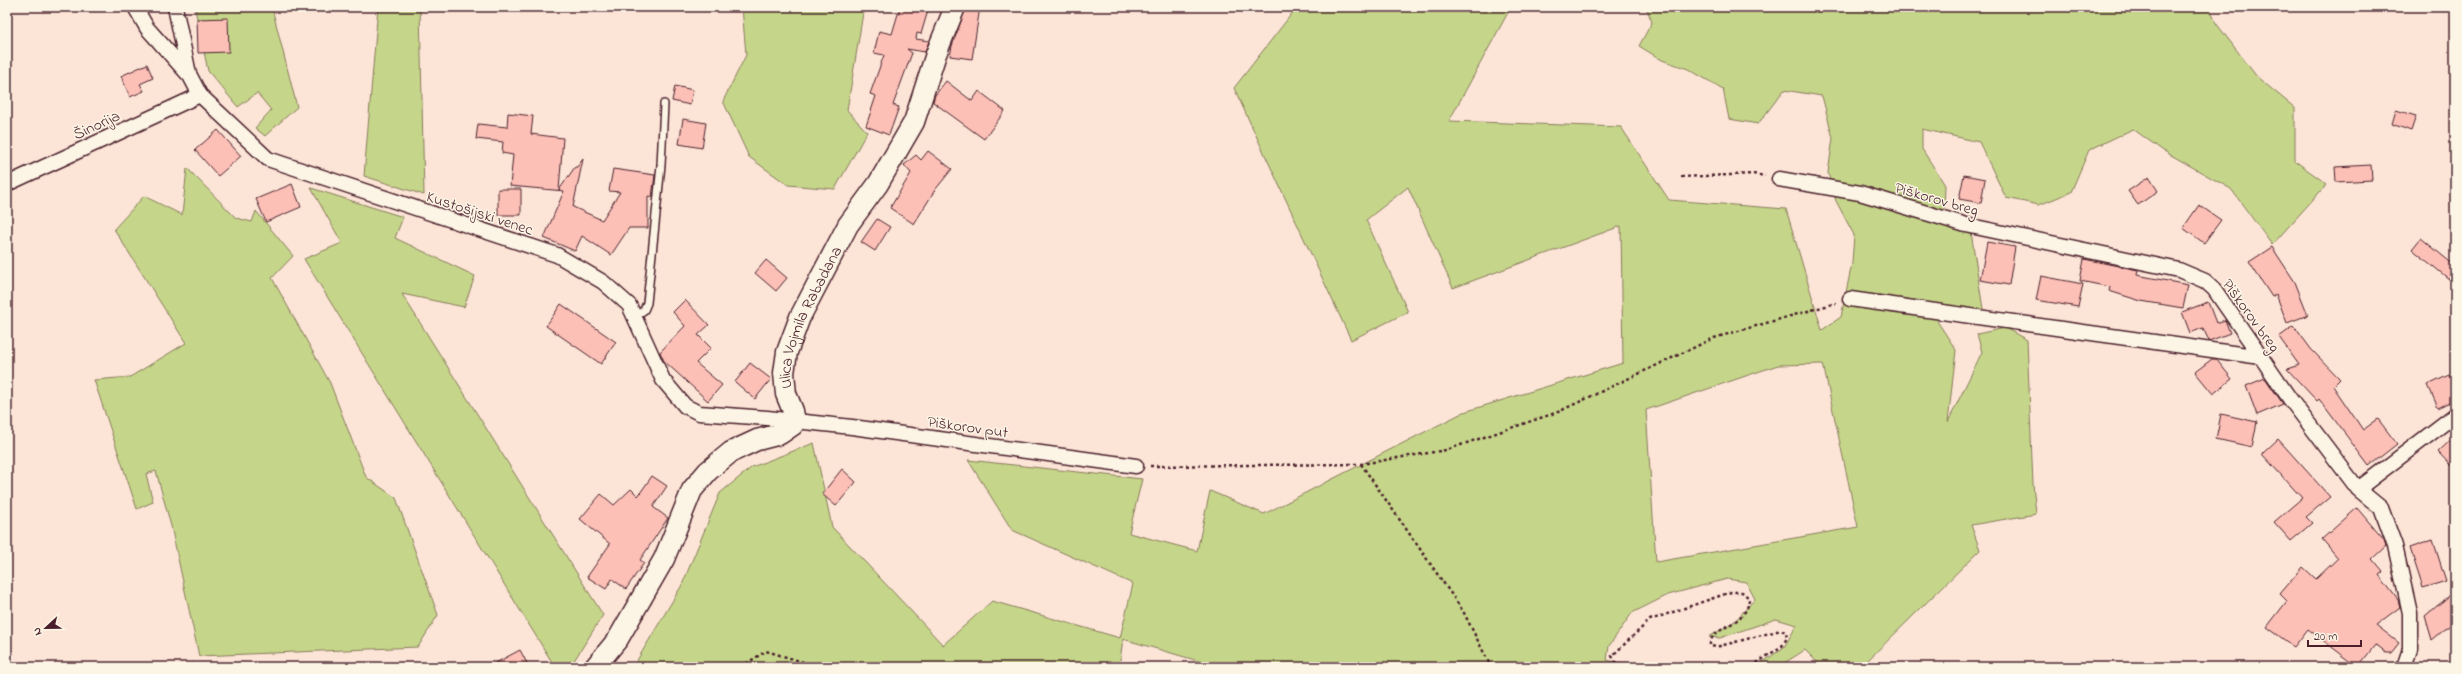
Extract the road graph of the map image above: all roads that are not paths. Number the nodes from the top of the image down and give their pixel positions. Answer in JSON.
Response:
{"nodes":[{"id":1,"x":135,"y":7,"type":"edge"},
{"id":2,"x":175,"y":7,"type":"edge"},
{"id":3,"x":955,"y":7,"type":"edge"},
{"id":4,"x":189,"y":74,"type":"junction"},
{"id":5,"x":200,"y":95,"type":"junction"},
{"id":6,"x":664,"y":104,"type":"dead end"},
{"id":7,"x":1779,"y":178,"type":"road end"},
{"id":8,"x":7,"y":184,"type":"edge"},
{"id":9,"x":1850,"y":299,"type":"road end"},
{"id":10,"x":636,"y":316,"type":"junction"},
{"id":11,"x":2261,"y":357,"type":"junction"},
{"id":12,"x":2455,"y":415,"type":"edge"},
{"id":13,"x":795,"y":421,"type":"junction"},
{"id":14,"x":1136,"y":466,"type":"road end"},
{"id":15,"x":2358,"y":489,"type":"junction"},
{"id":16,"x":595,"y":667,"type":"edge"},
{"id":17,"x":2404,"y":667,"type":"edge"}],
"edges":[{"from":1,"to":4,"type":"street"},
{"from":2,"to":4,"type":"street","name":"Kustošijski venec"},
{"from":3,"to":13,"type":"street","name":"Ulica Vojmila Rabadana"},
{"from":4,"to":5,"type":"street","name":"Kustošijski venec"},
{"from":5,"to":8,"type":"street","name":"Šinorija"},
{"from":5,"to":10,"type":"street","name":"Kustošijski venec"},
{"from":6,"to":10,"type":"lane"},
{"from":7,"to":11,"type":"street","name":"Piškorov breg"},
{"from":9,"to":11,"type":"street"},
{"from":10,"to":13,"type":"street","name":"Kustošijski venec"},
{"from":11,"to":15,"type":"street","name":"Piškorov breg"},
{"from":12,"to":15,"type":"street"},
{"from":13,"to":14,"type":"street","name":"Piškorov put"},
{"from":13,"to":16,"type":"street"},
{"from":15,"to":17,"type":"street","name":"Piškorov breg"}]}
